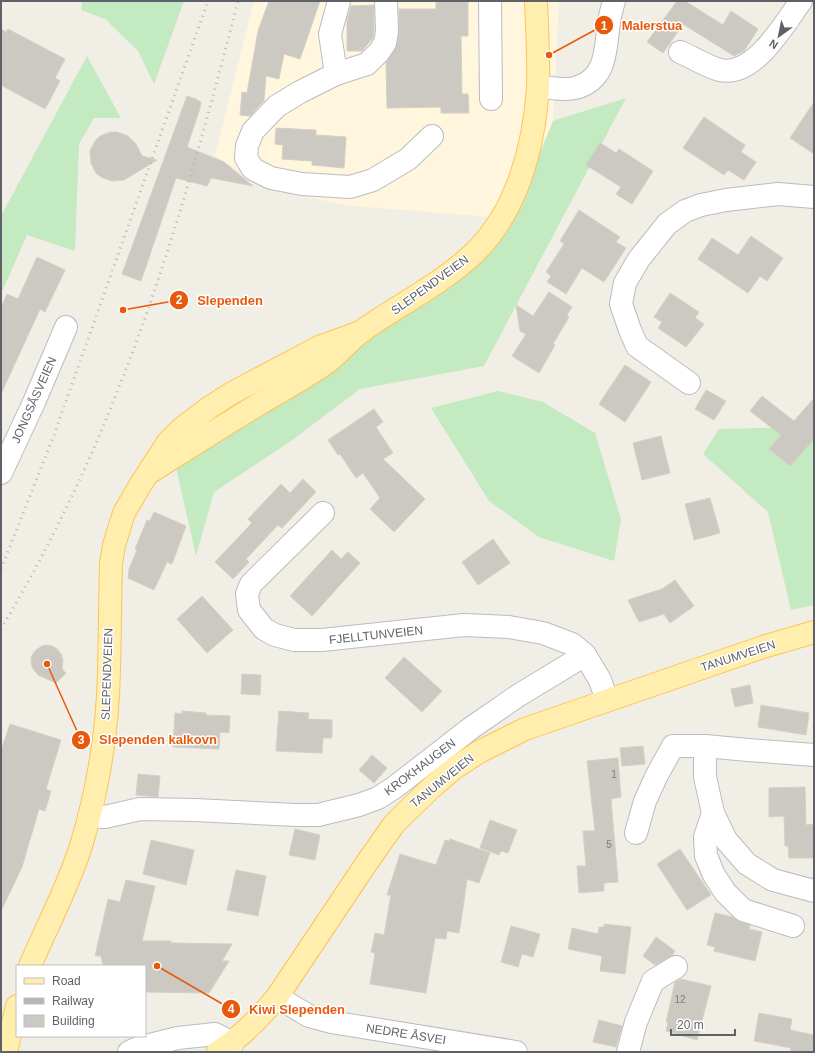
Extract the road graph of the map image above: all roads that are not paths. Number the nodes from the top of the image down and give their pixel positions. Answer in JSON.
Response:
{"nodes":[{"id":1,"x":339,"y":1,"type":"edge"},
{"id":2,"x":386,"y":1,"type":"edge"},
{"id":3,"x":490,"y":1,"type":"edge"},
{"id":4,"x":536,"y":1,"type":"edge"},
{"id":5,"x":614,"y":1,"type":"edge"},
{"id":6,"x":801,"y":1,"type":"edge"},
{"id":7,"x":680,"y":52,"type":"dead end"},
{"id":8,"x":336,"y":74,"type":"junction"},
{"id":9,"x":538,"y":87,"type":"junction"},
{"id":10,"x":490,"y":99,"type":"dead end"},
{"id":11,"x":432,"y":136,"type":"dead end"},
{"id":12,"x":814,"y":197,"type":"edge"},
{"id":13,"x":66,"y":327,"type":"dead end"},
{"id":14,"x":689,"y":383,"type":"dead end"},
{"id":15,"x":1,"y":472,"type":"edge"},
{"id":16,"x":323,"y":513,"type":"dead end"},
{"id":17,"x":814,"y":632,"type":"edge"},
{"id":18,"x":585,"y":655,"type":"junction"},
{"id":19,"x":607,"y":700,"type":"junction"},
{"id":20,"x":705,"y":746,"type":"junction"},
{"id":21,"x":814,"y":755,"type":"edge"},
{"id":22,"x":714,"y":813,"type":"junction"},
{"id":23,"x":89,"y":816,"type":"junction"},
{"id":24,"x":636,"y":833,"type":"dead end"},
{"id":25,"x":814,"y":891,"type":"edge"},
{"id":26,"x":793,"y":926,"type":"dead end"},
{"id":27,"x":30,"y":965,"type":"edge"},
{"id":28,"x":676,"y":967,"type":"dead end"},
{"id":29,"x":277,"y":997,"type":"junction"},
{"id":30,"x":16,"y":1010,"type":"edge"},
{"id":31,"x":225,"y":1047,"type":"edge"},
{"id":32,"x":6,"y":1052,"type":"edge"},
{"id":33,"x":129,"y":1052,"type":"edge"},
{"id":34,"x":516,"y":1052,"type":"edge"},
{"id":35,"x":628,"y":1052,"type":"edge"}],
"edges":[{"from":1,"to":8,"type":"street"},
{"from":2,"to":8,"type":"street"},
{"from":3,"to":10,"type":"street"},
{"from":4,"to":9,"type":"main road","name":"SLEPENDVEIEN"},
{"from":5,"to":9,"type":"street"},
{"from":6,"to":7,"type":"street"},
{"from":8,"to":11,"type":"street"},
{"from":9,"to":23,"type":"main road","name":"SLEPENDVEIEN"},
{"from":12,"to":14,"type":"street"},
{"from":13,"to":15,"type":"street","name":"JONGSÅSVEIEN"},
{"from":16,"to":18,"type":"street","name":"FJELLTUNVEIEN"},
{"from":17,"to":19,"type":"main road","name":"TANUMVEIEN"},
{"from":18,"to":19,"type":"street","name":"FJELLTUNVEIEN"},
{"from":18,"to":23,"type":"street","name":"KROKHAUGEN"},
{"from":19,"to":29,"type":"main road","name":"TANUMVEIEN"},
{"from":20,"to":21,"type":"street"},
{"from":20,"to":22,"type":"street"},
{"from":20,"to":24,"type":"street"},
{"from":22,"to":25,"type":"street"},
{"from":22,"to":26,"type":"street"},
{"from":23,"to":27,"type":"main road","name":"SLEPENDVEIEN"},
{"from":28,"to":35,"type":"street"},
{"from":29,"to":31,"type":"main road","name":"TANUMVEIEN"},
{"from":29,"to":34,"type":"street","name":"NEDRE ÅSVEI"},
{"from":30,"to":32,"type":"main road"},
{"from":31,"to":33,"type":"street"}]}
